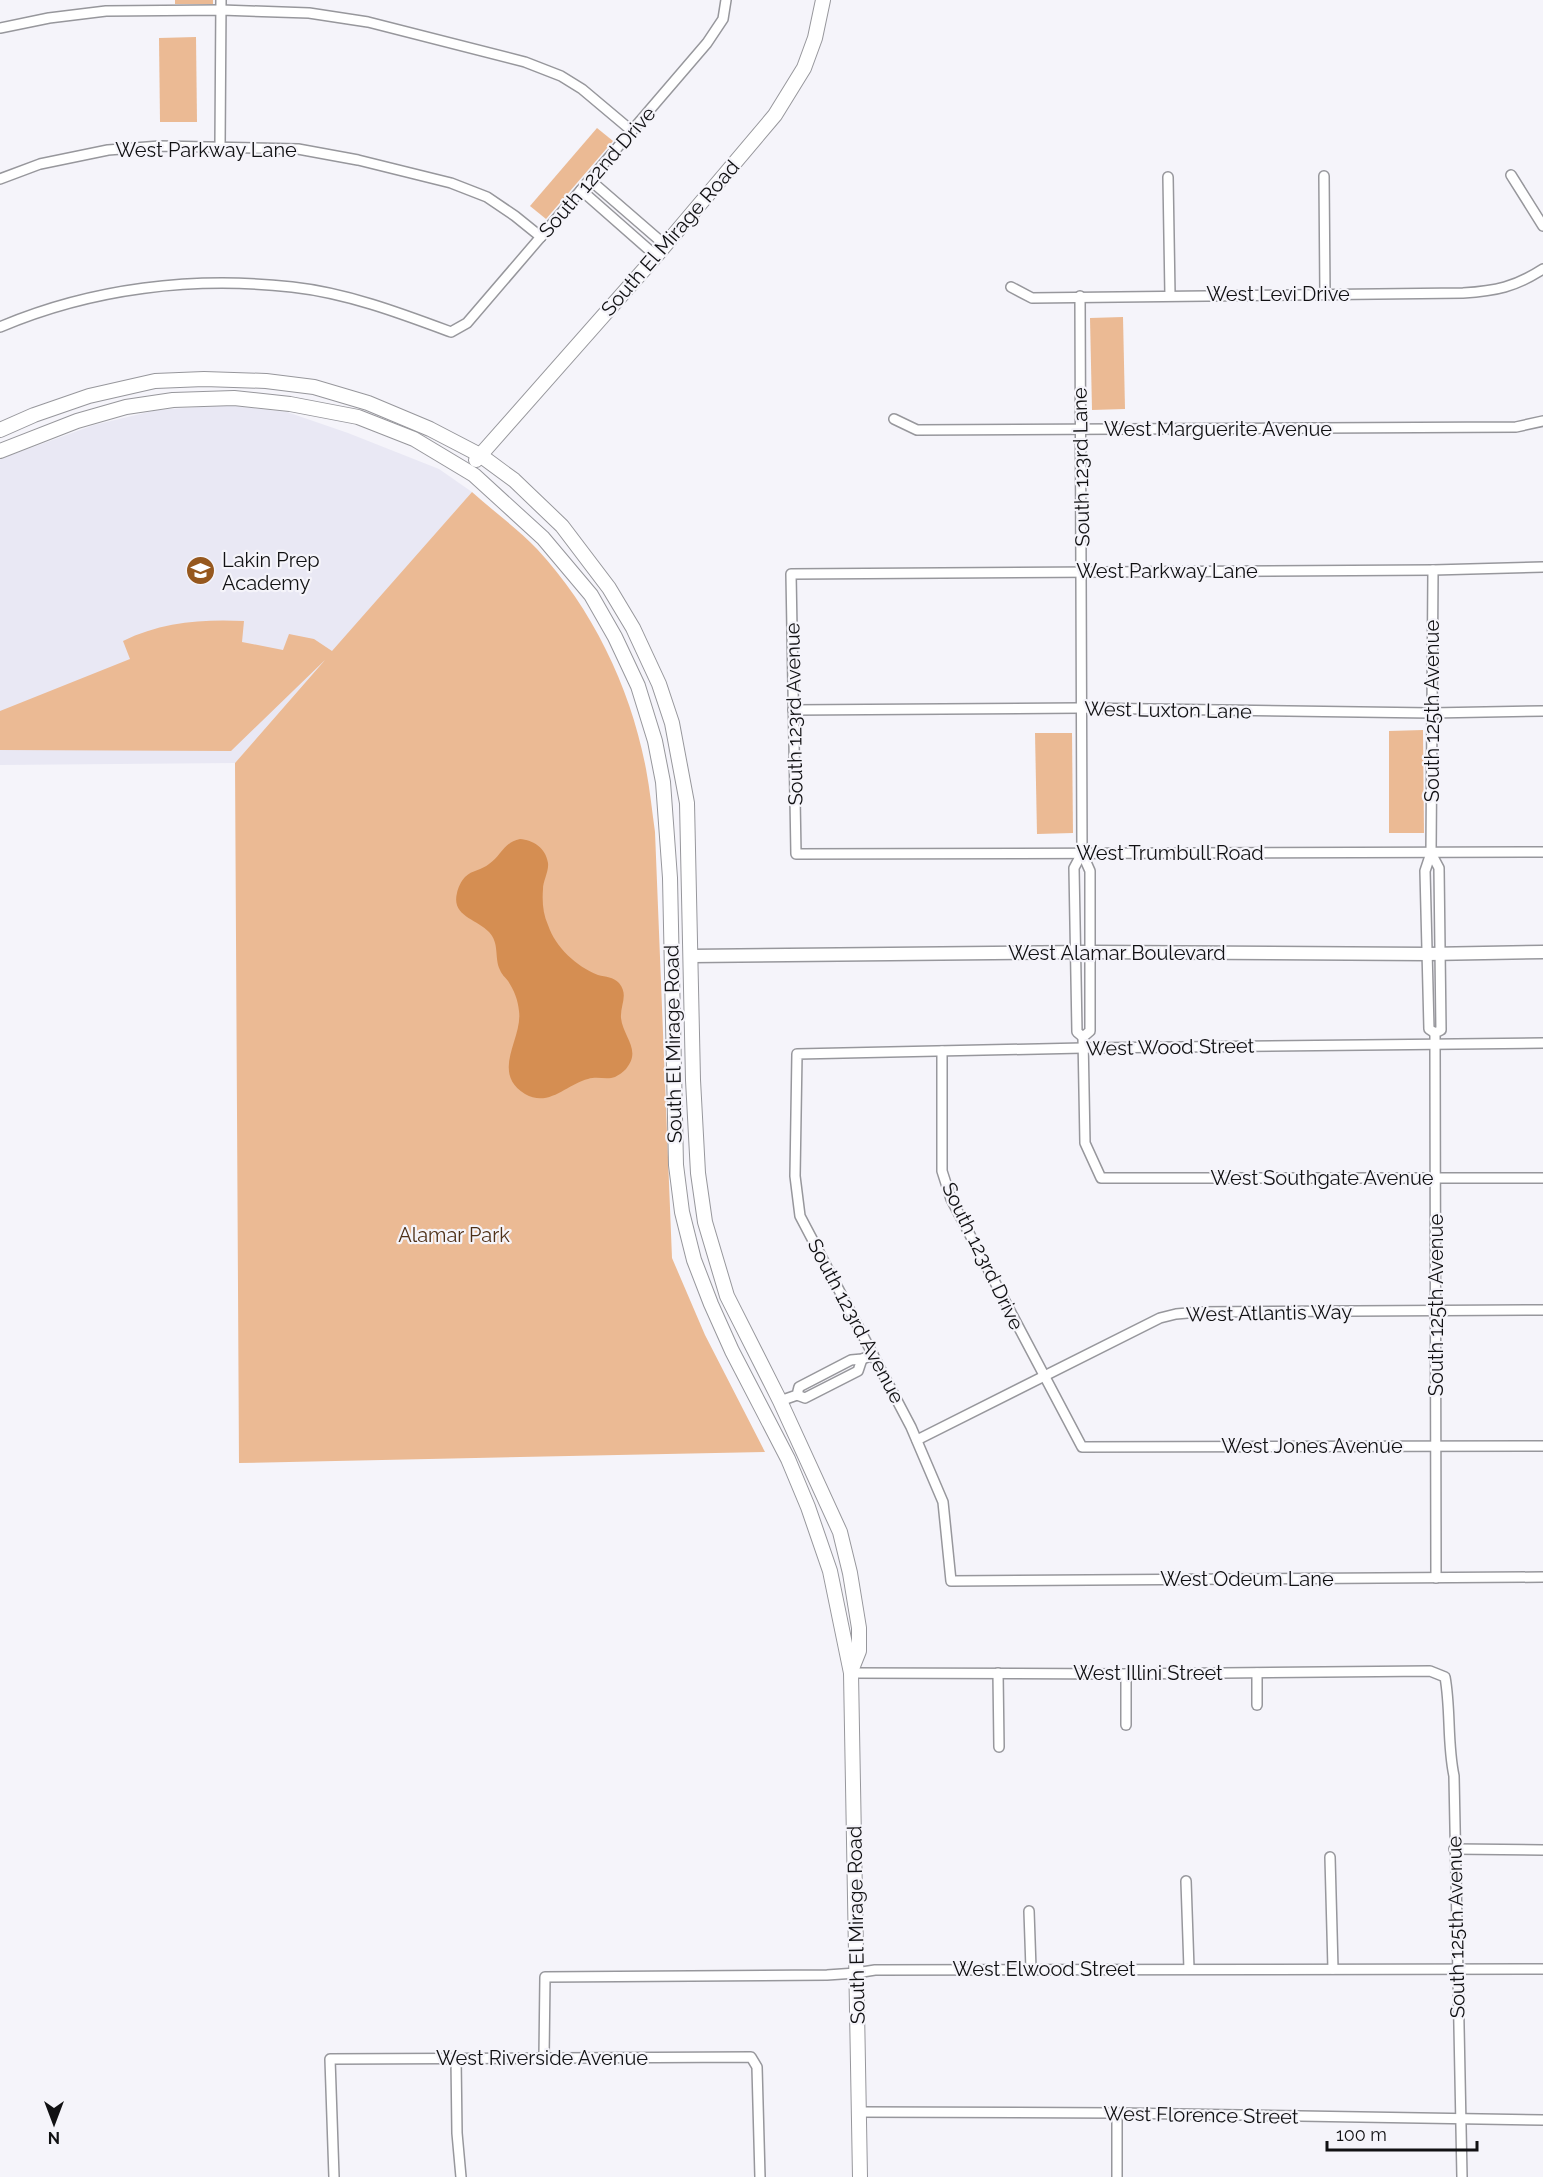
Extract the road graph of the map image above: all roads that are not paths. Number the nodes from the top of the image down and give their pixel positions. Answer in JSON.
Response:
{"nodes":[{"id":1,"x":726,"y":0,"type":"edge"},
{"id":2,"x":823,"y":0,"type":"edge"},
{"id":3,"x":221,"y":5,"type":"edge"},
{"id":4,"x":0,"y":28,"type":"edge"},
{"id":5,"x":632,"y":132,"type":"junction"},
{"id":6,"x":220,"y":146,"type":"junction"},
{"id":7,"x":1511,"y":175,"type":"dead end"},
{"id":8,"x":1324,"y":176,"type":"dead end"},
{"id":9,"x":1168,"y":177,"type":"dead end"},
{"id":10,"x":0,"y":179,"type":"edge"},
{"id":11,"x":590,"y":180,"type":"junction"},
{"id":12,"x":581,"y":190,"type":"junction"},
{"id":13,"x":1543,"y":226,"type":"edge"},
{"id":14,"x":541,"y":237,"type":"junction"},
{"id":15,"x":661,"y":250,"type":"junction"},
{"id":16,"x":1543,"y":268,"type":"edge"},
{"id":17,"x":1011,"y":287,"type":"dead end"},
{"id":18,"x":1325,"y":294,"type":"junction"},
{"id":19,"x":1170,"y":295,"type":"junction"},
{"id":20,"x":1080,"y":296,"type":"junction"},
{"id":21,"x":0,"y":327,"type":"edge"},
{"id":22,"x":894,"y":419,"type":"dead end"},
{"id":23,"x":1543,"y":421,"type":"edge"},
{"id":24,"x":0,"y":430,"type":"edge"},
{"id":25,"x":1080,"y":430,"type":"junction"},
{"id":26,"x":0,"y":452,"type":"edge"},
{"id":27,"x":480,"y":455,"type":"junction"},
{"id":28,"x":467,"y":471,"type":"junction"},
{"id":29,"x":1543,"y":567,"type":"edge"},
{"id":30,"x":1433,"y":570,"type":"junction"},
{"id":31,"x":1082,"y":571,"type":"junction"},
{"id":32,"x":791,"y":574,"type":"joint"},
{"id":33,"x":1080,"y":708,"type":"junction"},
{"id":34,"x":793,"y":710,"type":"junction"},
{"id":35,"x":1543,"y":711,"type":"edge"},
{"id":36,"x":1431,"y":713,"type":"junction"},
{"id":37,"x":1543,"y":852,"type":"edge"},
{"id":38,"x":1082,"y":853,"type":"junction"},
{"id":39,"x":1431,"y":853,"type":"junction"},
{"id":40,"x":796,"y":854,"type":"joint"},
{"id":41,"x":1075,"y":952,"type":"junction"},
{"id":42,"x":1089,"y":952,"type":"junction"},
{"id":43,"x":1543,"y":952,"type":"edge"},
{"id":44,"x":1435,"y":953,"type":"junction"},
{"id":45,"x":691,"y":956,"type":"junction"},
{"id":46,"x":1083,"y":1043,"type":"junction"},
{"id":47,"x":1543,"y":1043,"type":"edge"},
{"id":48,"x":1435,"y":1044,"type":"junction"},
{"id":49,"x":942,"y":1051,"type":"junction"},
{"id":50,"x":797,"y":1054,"type":"joint"},
{"id":51,"x":1101,"y":1178,"type":"joint"},
{"id":52,"x":1436,"y":1178,"type":"junction"},
{"id":53,"x":1543,"y":1178,"type":"edge"},
{"id":54,"x":1543,"y":1310,"type":"edge"},
{"id":55,"x":1436,"y":1311,"type":"junction"},
{"id":56,"x":873,"y":1355,"type":"junction"},
{"id":57,"x":1044,"y":1377,"type":"junction"},
{"id":58,"x":780,"y":1401,"type":"junction"},
{"id":59,"x":917,"y":1440,"type":"junction"},
{"id":60,"x":1436,"y":1446,"type":"junction"},
{"id":61,"x":1543,"y":1446,"type":"edge"},
{"id":62,"x":1082,"y":1447,"type":"joint"},
{"id":63,"x":1543,"y":1576,"type":"edge"},
{"id":64,"x":1436,"y":1578,"type":"junction"},
{"id":65,"x":951,"y":1581,"type":"joint"},
{"id":66,"x":1257,"y":1672,"type":"junction"},
{"id":67,"x":851,"y":1673,"type":"junction"},
{"id":68,"x":998,"y":1673,"type":"junction"},
{"id":69,"x":1126,"y":1674,"type":"junction"},
{"id":70,"x":1445,"y":1677,"type":"joint"},
{"id":71,"x":1257,"y":1705,"type":"dead end"},
{"id":72,"x":1126,"y":1725,"type":"dead end"},
{"id":73,"x":999,"y":1747,"type":"dead end"},
{"id":74,"x":1454,"y":1849,"type":"junction"},
{"id":75,"x":1543,"y":1850,"type":"edge"},
{"id":76,"x":1330,"y":1857,"type":"dead end"},
{"id":77,"x":1186,"y":1881,"type":"dead end"},
{"id":78,"x":1029,"y":1911,"type":"dead end"},
{"id":79,"x":1031,"y":1969,"type":"junction"},
{"id":80,"x":1190,"y":1969,"type":"junction"},
{"id":81,"x":1333,"y":1969,"type":"junction"},
{"id":82,"x":1457,"y":1969,"type":"junction"},
{"id":83,"x":1543,"y":1969,"type":"edge"},
{"id":84,"x":856,"y":1973,"type":"junction"},
{"id":85,"x":544,"y":2057,"type":"junction"},
{"id":86,"x":456,"y":2058,"type":"junction"},
{"id":87,"x":858,"y":2112,"type":"junction"},
{"id":88,"x":1117,"y":2113,"type":"junction"},
{"id":89,"x":1461,"y":2120,"type":"junction"},
{"id":90,"x":1543,"y":2121,"type":"edge"},
{"id":91,"x":334,"y":2177,"type":"edge"},
{"id":92,"x":461,"y":2177,"type":"edge"},
{"id":93,"x":760,"y":2177,"type":"edge"},
{"id":94,"x":860,"y":2177,"type":"edge"},
{"id":95,"x":1117,"y":2177,"type":"edge"},
{"id":96,"x":1462,"y":2177,"type":"edge"}],
"edges":[{"from":1,"to":5,"type":"street","name":"South 122nd Drive"},
{"from":2,"to":15,"type":"main road","name":"South El Mirage Road"},
{"from":3,"to":4,"type":"street"},
{"from":3,"to":5,"type":"street"},
{"from":3,"to":6,"type":"street"},
{"from":5,"to":11,"type":"street","name":"South 122nd Drive"},
{"from":6,"to":10,"type":"street","name":"West Parkway Lane"},
{"from":6,"to":14,"type":"street","name":"West Parkway Lane"},
{"from":7,"to":13,"type":"street"},
{"from":8,"to":18,"type":"street"},
{"from":9,"to":19,"type":"street"},
{"from":11,"to":12,"type":"street","name":"South 122nd Drive"},
{"from":11,"to":15,"type":"street"},
{"from":12,"to":14,"type":"street","name":"South 122nd Drive"},
{"from":12,"to":15,"type":"street"},
{"from":14,"to":21,"type":"street","name":"South 122nd Drive"},
{"from":15,"to":27,"type":"main road","name":"South El Mirage Road"},
{"from":16,"to":18,"type":"street","name":"West Levi Drive"},
{"from":17,"to":20,"type":"street","name":"West Levi Drive"},
{"from":18,"to":19,"type":"street","name":"West Levi Drive"},
{"from":19,"to":20,"type":"street","name":"West Levi Drive"},
{"from":20,"to":25,"type":"street","name":"South 123rd Lane"},
{"from":22,"to":25,"type":"street","name":"West Marguerite Avenue"},
{"from":23,"to":25,"type":"street","name":"West Marguerite Avenue"},
{"from":24,"to":27,"type":"main road"},
{"from":25,"to":31,"type":"street","name":"South 123rd Lane"},
{"from":26,"to":28,"type":"main road"},
{"from":27,"to":28,"type":"main road","name":"South El Mirage Road"},
{"from":27,"to":45,"type":"main road","name":"South El Mirage Road"},
{"from":28,"to":67,"type":"main road","name":"South El Mirage Road"},
{"from":29,"to":30,"type":"street","name":"West Parkway Lane"},
{"from":30,"to":31,"type":"street","name":"West Parkway Lane"},
{"from":30,"to":36,"type":"street","name":"South 125th Avenue"},
{"from":31,"to":32,"type":"street","name":"West Parkway Lane"},
{"from":31,"to":33,"type":"street","name":"South 123rd Lane"},
{"from":32,"to":34,"type":"street","name":"South 123rd Avenue"},
{"from":33,"to":34,"type":"street","name":"West Luxton Lane"},
{"from":33,"to":36,"type":"street","name":"West Luxton Lane"},
{"from":33,"to":38,"type":"street","name":"South 123rd Lane"},
{"from":34,"to":40,"type":"street","name":"South 123rd Avenue"},
{"from":35,"to":36,"type":"street","name":"West Luxton Lane"},
{"from":36,"to":39,"type":"street","name":"South 125th Avenue"},
{"from":37,"to":39,"type":"street","name":"West Trumbull Road"},
{"from":38,"to":39,"type":"street","name":"West Trumbull Road"},
{"from":38,"to":40,"type":"street","name":"West Trumbull Road"},
{"from":38,"to":41,"type":"street","name":"South 123rd Lane"},
{"from":38,"to":42,"type":"street","name":"South 123rd Lane"},
{"from":39,"to":44,"type":"street","name":"South 125th Avenue"},
{"from":41,"to":42,"type":"street","name":"West Alamar Boulevard"},
{"from":41,"to":45,"type":"street","name":"West Alamar Boulevard"},
{"from":41,"to":46,"type":"street","name":"South 123rd Lane"},
{"from":42,"to":44,"type":"street","name":"West Alamar Boulevard"},
{"from":42,"to":46,"type":"street","name":"South 123rd Lane"},
{"from":43,"to":44,"type":"street","name":"West Alamar Boulevard"},
{"from":44,"to":48,"type":"street","name":"South 125th Avenue"},
{"from":45,"to":58,"type":"main road","name":"South El Mirage Road"},
{"from":46,"to":48,"type":"street","name":"West Wood Street"},
{"from":46,"to":49,"type":"street","name":"West Wood Street"},
{"from":46,"to":51,"type":"street","name":"South 123rd Lane"},
{"from":47,"to":48,"type":"street","name":"West Wood Street"},
{"from":48,"to":52,"type":"street","name":"South 125th Avenue"},
{"from":49,"to":50,"type":"street","name":"West Wood Street"},
{"from":49,"to":57,"type":"street","name":"South 123rd Drive"},
{"from":50,"to":56,"type":"street","name":"South 123rd Avenue"},
{"from":51,"to":52,"type":"street","name":"West Southgate Avenue"},
{"from":52,"to":53,"type":"street","name":"West Southgate Avenue"},
{"from":52,"to":55,"type":"street","name":"South 125th Avenue"},
{"from":54,"to":55,"type":"street","name":"West Atlantis Way"},
{"from":55,"to":57,"type":"street","name":"West Atlantis Way"},
{"from":55,"to":60,"type":"street","name":"South 125th Avenue"},
{"from":56,"to":58,"type":"street"},
{"from":56,"to":59,"type":"street","name":"South 123rd Avenue"},
{"from":57,"to":59,"type":"street","name":"West Atlantis Way"},
{"from":57,"to":62,"type":"street","name":"South 123rd Drive"},
{"from":58,"to":67,"type":"main road","name":"South El Mirage Road"},
{"from":59,"to":65,"type":"street","name":"South 123rd Avenue"},
{"from":60,"to":61,"type":"street","name":"West Jones Avenue"},
{"from":60,"to":62,"type":"street","name":"West Jones Avenue"},
{"from":60,"to":64,"type":"street","name":"South 125th Avenue"},
{"from":63,"to":64,"type":"street","name":"West Odeum Lane"},
{"from":64,"to":65,"type":"street","name":"West Odeum Lane"},
{"from":66,"to":69,"type":"street","name":"West Illini Street"},
{"from":66,"to":70,"type":"street","name":"West Illini Street"},
{"from":66,"to":71,"type":"street"},
{"from":67,"to":68,"type":"street","name":"West Illini Street"},
{"from":67,"to":84,"type":"main road","name":"South El Mirage Road"},
{"from":68,"to":69,"type":"street","name":"West Illini Street"},
{"from":68,"to":73,"type":"street"},
{"from":69,"to":72,"type":"street"},
{"from":70,"to":74,"type":"street","name":"South 125th Avenue"},
{"from":74,"to":75,"type":"street"},
{"from":74,"to":82,"type":"street","name":"South 125th Avenue"},
{"from":76,"to":81,"type":"street"},
{"from":77,"to":80,"type":"street"},
{"from":78,"to":79,"type":"street"},
{"from":79,"to":80,"type":"street","name":"West Elwood Street"},
{"from":79,"to":84,"type":"street","name":"West Elwood Street"},
{"from":80,"to":81,"type":"street","name":"West Elwood Street"},
{"from":81,"to":82,"type":"street","name":"West Elwood Street"},
{"from":82,"to":83,"type":"street","name":"West Elwood Street"},
{"from":82,"to":89,"type":"street","name":"South 125th Avenue"},
{"from":84,"to":85,"type":"street","name":"West Elwood Street"},
{"from":84,"to":87,"type":"main road","name":"South El Mirage Road"},
{"from":85,"to":86,"type":"street","name":"West Riverside Avenue"},
{"from":85,"to":93,"type":"street","name":"West Riverside Avenue"},
{"from":86,"to":91,"type":"street","name":"West Riverside Avenue"},
{"from":86,"to":92,"type":"street"},
{"from":87,"to":88,"type":"street","name":"West Florence Street"},
{"from":87,"to":94,"type":"main road","name":"South El Mirage Road"},
{"from":88,"to":89,"type":"street","name":"West Florence Street"},
{"from":88,"to":95,"type":"street"},
{"from":89,"to":90,"type":"street","name":"West Florence Street"},
{"from":89,"to":96,"type":"street","name":"South 125th Avenue"}]}
